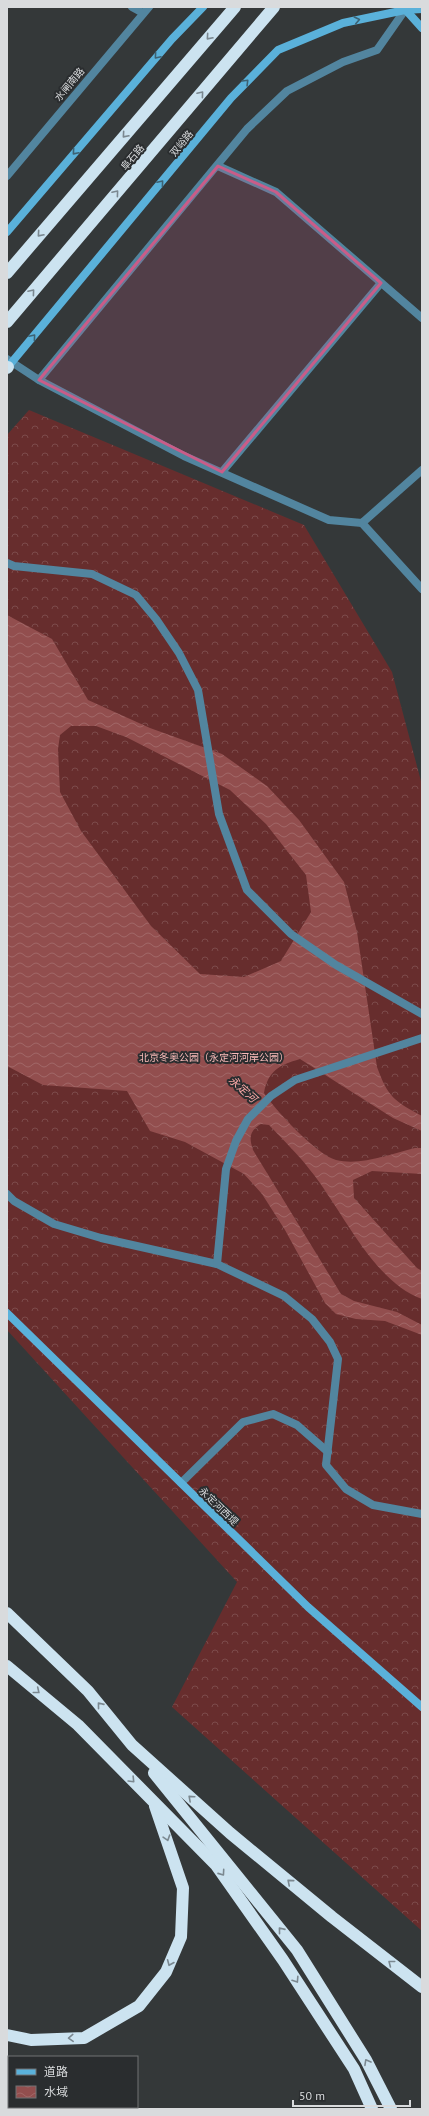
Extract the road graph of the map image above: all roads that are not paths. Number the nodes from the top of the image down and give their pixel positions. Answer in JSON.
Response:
{"nodes":[{"id":1,"x":132,"y":7,"type":"edge"},
{"id":2,"x":203,"y":7,"type":"edge"},
{"id":3,"x":235,"y":7,"type":"edge"},
{"id":4,"x":274,"y":7,"type":"edge"},
{"id":5,"x":404,"y":8,"type":"edge"},
{"id":6,"x":422,"y":9,"type":"edge"},
{"id":7,"x":146,"y":10,"type":"edge"},
{"id":8,"x":422,"y":28,"type":"edge"},
{"id":9,"x":218,"y":166,"type":"junction"},
{"id":10,"x":7,"y":176,"type":"edge"},
{"id":11,"x":7,"y":232,"type":"edge"},
{"id":12,"x":7,"y":273,"type":"edge"},
{"id":13,"x":381,"y":283,"type":"junction"},
{"id":14,"x":422,"y":318,"type":"edge"},
{"id":15,"x":7,"y":322,"type":"edge"},
{"id":16,"x":7,"y":366,"type":"edge"},
{"id":17,"x":39,"y":380,"type":"junction"},
{"id":18,"x":422,"y":470,"type":"edge"},
{"id":19,"x":222,"y":472,"type":"junction"},
{"id":20,"x":362,"y":523,"type":"junction"},
{"id":21,"x":7,"y":563,"type":"edge"},
{"id":22,"x":422,"y":589,"type":"edge"},
{"id":23,"x":422,"y":1014,"type":"edge"},
{"id":24,"x":422,"y":1038,"type":"edge"},
{"id":25,"x":7,"y":1194,"type":"edge"},
{"id":26,"x":217,"y":1264,"type":"junction"},
{"id":27,"x":7,"y":1313,"type":"edge"},
{"id":28,"x":328,"y":1452,"type":"junction"},
{"id":29,"x":181,"y":1483,"type":"junction"},
{"id":30,"x":422,"y":1514,"type":"edge"},
{"id":31,"x":7,"y":1613,"type":"edge"},
{"id":32,"x":7,"y":1666,"type":"edge"},
{"id":33,"x":422,"y":1707,"type":"edge"},
{"id":34,"x":132,"y":1745,"type":"junction"},
{"id":35,"x":153,"y":1801,"type":"junction"},
{"id":36,"x":422,"y":1987,"type":"edge"},
{"id":37,"x":7,"y":2035,"type":"edge"},
{"id":38,"x":372,"y":2109,"type":"edge"},
{"id":39,"x":391,"y":2109,"type":"edge"}],
"edges":[{"from":1,"to":7,"type":"street"},
{"from":2,"to":11,"type":"street","one_way":true},
{"from":3,"to":12,"type":"highway","name":"阜石路","one_way":true},
{"from":15,"to":4,"type":"highway","name":"阜石路","one_way":true},
{"from":5,"to":6,"type":"street","name":"双峪路"},
{"from":5,"to":8,"type":"street"},
{"from":5,"to":9,"type":"street"},
{"from":16,"to":5,"type":"street","name":"双峪路","one_way":true},
{"from":7,"to":10,"type":"street","name":"水闸南路"},
{"from":9,"to":13,"type":"street"},
{"from":9,"to":17,"type":"street"},
{"from":13,"to":14,"type":"street"},
{"from":13,"to":19,"type":"street"},
{"from":16,"to":17,"type":"street"},
{"from":17,"to":19,"type":"street"},
{"from":18,"to":20,"type":"street"},
{"from":19,"to":20,"type":"street"},
{"from":20,"to":22,"type":"street"},
{"from":21,"to":23,"type":"street"},
{"from":24,"to":26,"type":"street"},
{"from":25,"to":26,"type":"street"},
{"from":26,"to":28,"type":"street"},
{"from":27,"to":29,"type":"street","name":"永定河西堤"},
{"from":28,"to":29,"type":"street"},
{"from":28,"to":30,"type":"street"},
{"from":29,"to":33,"type":"street","name":"永定河西堤"},
{"from":34,"to":31,"type":"highway","one_way":true},
{"from":32,"to":35,"type":"highway","one_way":true},
{"from":36,"to":34,"type":"highway","one_way":true},
{"from":39,"to":34,"type":"highway","one_way":true},
{"from":35,"to":37,"type":"highway","one_way":true},
{"from":35,"to":38,"type":"highway","one_way":true}]}
